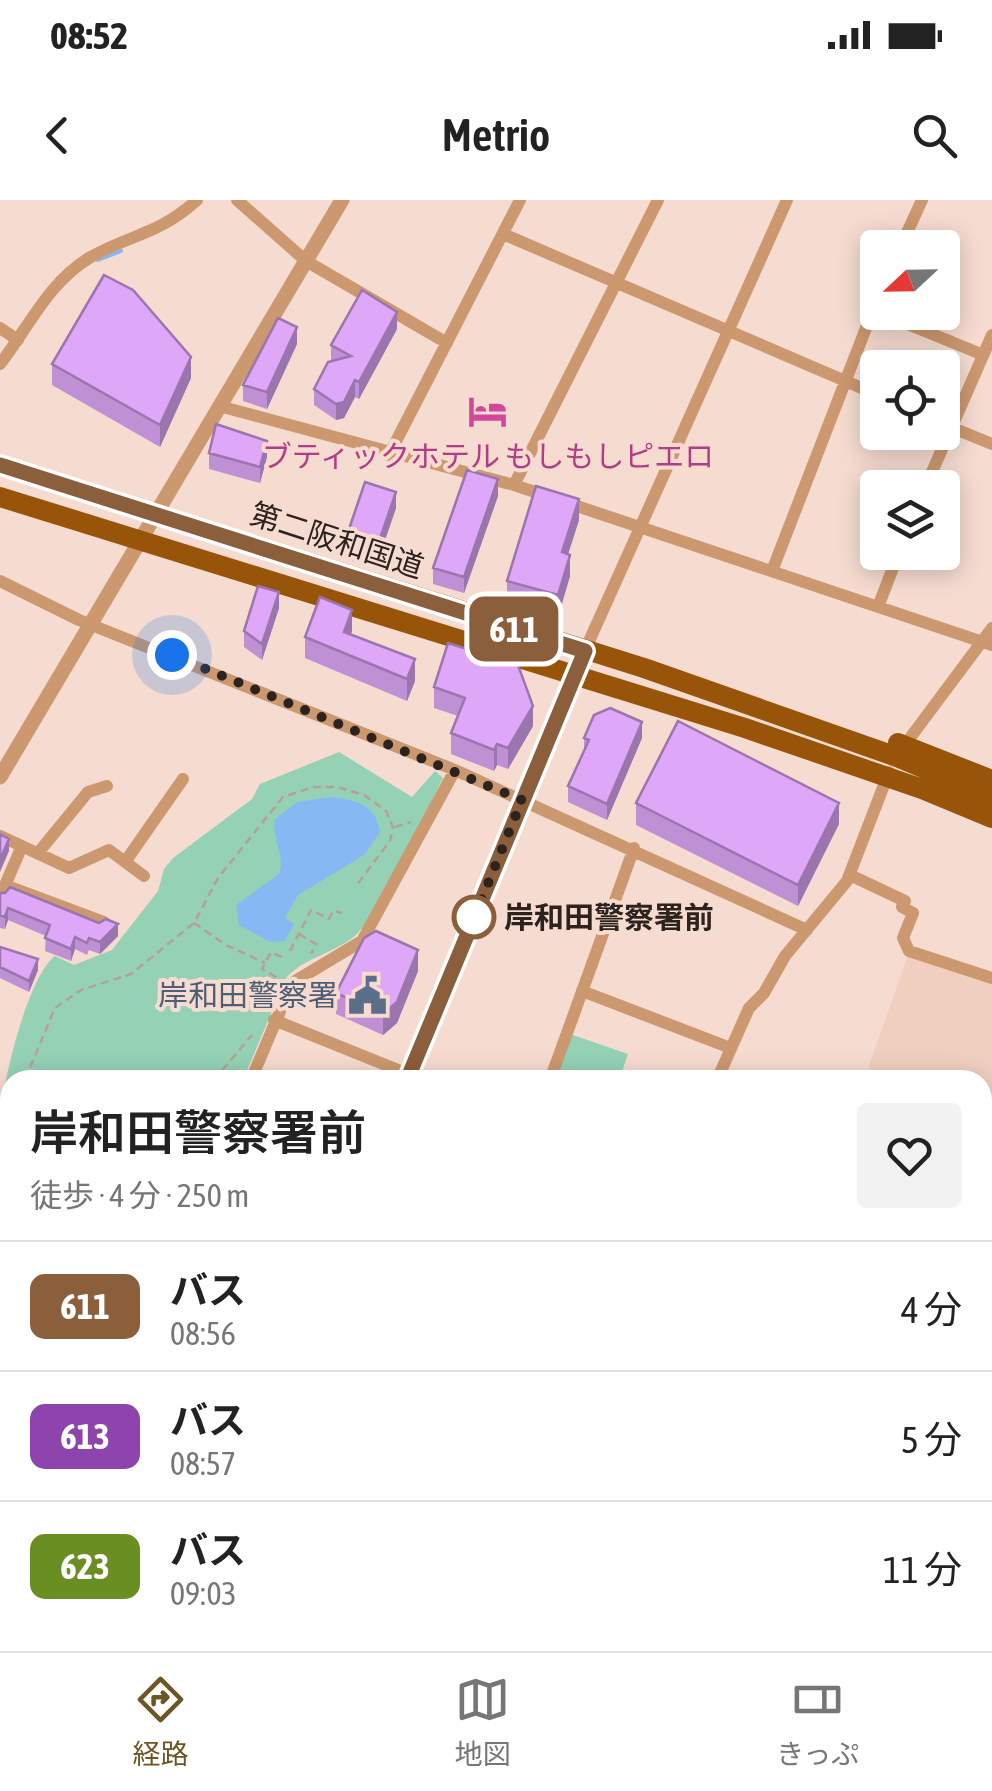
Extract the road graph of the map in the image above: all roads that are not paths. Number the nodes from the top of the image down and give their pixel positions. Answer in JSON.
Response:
{"nodes":[{"id":1,"x":197,"y":200,"type":"edge"},
{"id":2,"x":237,"y":200,"type":"edge"},
{"id":3,"x":342,"y":200,"type":"edge"},
{"id":4,"x":520,"y":200,"type":"edge"},
{"id":5,"x":658,"y":200,"type":"edge"},
{"id":6,"x":787,"y":200,"type":"edge"},
{"id":7,"x":922,"y":200,"type":"edge"},
{"id":8,"x":908,"y":230,"type":"edge"},
{"id":9,"x":503,"y":234,"type":"junction"},
{"id":10,"x":306,"y":261,"type":"junction"},
{"id":11,"x":618,"y":280,"type":"junction"},
{"id":12,"x":0,"y":328,"type":"edge"},
{"id":13,"x":867,"y":330,"type":"edge"},
{"id":14,"x":926,"y":330,"type":"edge"},
{"id":15,"x":729,"y":332,"type":"junction"},
{"id":16,"x":992,"y":335,"type":"edge"},
{"id":17,"x":18,"y":340,"type":"junction"},
{"id":18,"x":447,"y":343,"type":"junction"},
{"id":19,"x":981,"y":354,"type":"junction"},
{"id":20,"x":0,"y":364,"type":"edge"},
{"id":21,"x":845,"y":381,"type":"junction"},
{"id":22,"x":860,"y":387,"type":"edge"},
{"id":23,"x":960,"y":397,"type":"edge"},
{"id":24,"x":219,"y":406,"type":"junction"},
{"id":25,"x":960,"y":431,"type":"edge"},
{"id":26,"x":992,"y":444,"type":"edge"},
{"id":27,"x":388,"y":454,"type":"junction"},
{"id":28,"x":0,"y":465,"type":"edge"},
{"id":29,"x":514,"y":486,"type":"junction"},
{"id":30,"x":0,"y":497,"type":"edge"},
{"id":31,"x":155,"y":511,"type":"junction"},
{"id":32,"x":637,"y":529,"type":"junction"},
{"id":33,"x":136,"y":543,"type":"junction"},
{"id":34,"x":892,"y":570,"type":"edge"},
{"id":35,"x":772,"y":571,"type":"junction"},
{"id":36,"x":0,"y":581,"type":"edge"},
{"id":37,"x":878,"y":607,"type":"junction"},
{"id":38,"x":91,"y":622,"type":"junction"},
{"id":39,"x":992,"y":628,"type":"edge"},
{"id":40,"x":986,"y":643,"type":"edge"},
{"id":41,"x":585,"y":651,"type":"junction"},
{"id":42,"x":573,"y":677,"type":"junction"},
{"id":43,"x":893,"y":766,"type":"junction"},
{"id":44,"x":455,"y":770,"type":"junction"},
{"id":45,"x":0,"y":778,"type":"edge"},
{"id":46,"x":183,"y":779,"type":"dead end"},
{"id":47,"x":926,"y":780,"type":"junction"},
{"id":48,"x":992,"y":780,"type":"edge"},
{"id":49,"x":107,"y":786,"type":"dead end"},
{"id":50,"x":992,"y":797,"type":"edge"},
{"id":51,"x":522,"y":800,"type":"junction"},
{"id":52,"x":992,"y":818,"type":"edge"},
{"id":53,"x":992,"y":834,"type":"edge"},
{"id":54,"x":0,"y":836,"type":"edge"},
{"id":55,"x":22,"y":846,"type":"junction"},
{"id":56,"x":634,"y":848,"type":"junction"},
{"id":57,"x":38,"y":853,"type":"junction"},
{"id":58,"x":125,"y":862,"type":"junction"},
{"id":59,"x":850,"y":875,"type":"junction"},
{"id":60,"x":144,"y":876,"type":"dead end"},
{"id":61,"x":3,"y":891,"type":"edge"},
{"id":62,"x":104,"y":922,"type":"edge"},
{"id":63,"x":808,"y":930,"type":"junction"},
{"id":64,"x":992,"y":978,"type":"edge"},
{"id":65,"x":582,"y":990,"type":"junction"},
{"id":66,"x":274,"y":1020,"type":"junction"},
{"id":67,"x":728,"y":1047,"type":"junction"},
{"id":68,"x":255,"y":1070,"type":"edge"},
{"id":69,"x":394,"y":1070,"type":"edge"},
{"id":70,"x":416,"y":1070,"type":"edge"},
{"id":71,"x":554,"y":1070,"type":"edge"},
{"id":72,"x":720,"y":1070,"type":"edge"}],
"edges":[{"from":1,"to":17,"type":"street"},
{"from":2,"to":10,"type":"street"},
{"from":3,"to":10,"type":"street"},
{"from":4,"to":9,"type":"street"},
{"from":5,"to":11,"type":"street"},
{"from":6,"to":15,"type":"street"},
{"from":7,"to":8,"type":"street"},
{"from":9,"to":11,"type":"street"},
{"from":9,"to":18,"type":"street"},
{"from":10,"to":18,"type":"street"},
{"from":10,"to":24,"type":"street"},
{"from":11,"to":15,"type":"street"},
{"from":11,"to":29,"type":"street"},
{"from":12,"to":17,"type":"street"},
{"from":13,"to":21,"type":"street"},
{"from":14,"to":19,"type":"street"},
{"from":15,"to":21,"type":"street"},
{"from":15,"to":32,"type":"street"},
{"from":16,"to":19,"type":"street"},
{"from":17,"to":20,"type":"street"},
{"from":18,"to":27,"type":"street"},
{"from":19,"to":23,"type":"street"},
{"from":21,"to":22,"type":"street"},
{"from":21,"to":35,"type":"street"},
{"from":24,"to":27,"type":"street"},
{"from":24,"to":31,"type":"street"},
{"from":25,"to":26,"type":"street"},
{"from":27,"to":29,"type":"street"},
{"from":28,"to":31,"type":"highway","name":"第二阪和国道"},
{"from":29,"to":32,"type":"street"},
{"from":30,"to":33,"type":"highway","name":"第二阪和国道"},
{"from":31,"to":33,"type":"street"},
{"from":31,"to":41,"type":"highway","name":"第二阪和国道"},
{"from":32,"to":35,"type":"street"},
{"from":32,"to":41,"type":"street"},
{"from":33,"to":38,"type":"street"},
{"from":33,"to":42,"type":"highway","name":"第二阪和国道"},
{"from":34,"to":37,"type":"street"},
{"from":35,"to":37,"type":"street"},
{"from":36,"to":38,"type":"street"},
{"from":37,"to":40,"type":"street"},
{"from":38,"to":44,"type":"street"},
{"from":38,"to":45,"type":"street"},
{"from":39,"to":40,"type":"street"},
{"from":40,"to":43,"type":"street"},
{"from":41,"to":42,"type":"street"},
{"from":41,"to":43,"type":"highway","name":"第二阪和国道"},
{"from":42,"to":43,"type":"highway","name":"第二阪和国道"},
{"from":42,"to":51,"type":"street"},
{"from":43,"to":47,"type":"highway"},
{"from":43,"to":48,"type":"highway"},
{"from":43,"to":53,"type":"highway"},
{"from":43,"to":59,"type":"street"},
{"from":44,"to":51,"type":"street"},
{"from":44,"to":66,"type":"street"},
{"from":46,"to":58,"type":"street"},
{"from":47,"to":50,"type":"highway"},
{"from":47,"to":52,"type":"highway"},
{"from":49,"to":57,"type":"street"},
{"from":51,"to":56,"type":"street"},
{"from":51,"to":70,"type":"street"},
{"from":54,"to":55,"type":"street"},
{"from":55,"to":57,"type":"street"},
{"from":55,"to":61,"type":"street"},
{"from":56,"to":63,"type":"street"},
{"from":56,"to":65,"type":"street"},
{"from":57,"to":58,"type":"street"},
{"from":58,"to":60,"type":"street"},
{"from":59,"to":63,"type":"street"},
{"from":59,"to":64,"type":"street"},
{"from":61,"to":62,"type":"street"},
{"from":63,"to":67,"type":"street"},
{"from":65,"to":67,"type":"street"},
{"from":65,"to":71,"type":"street"},
{"from":66,"to":68,"type":"street"},
{"from":66,"to":69,"type":"street"},
{"from":67,"to":72,"type":"street"}]}
